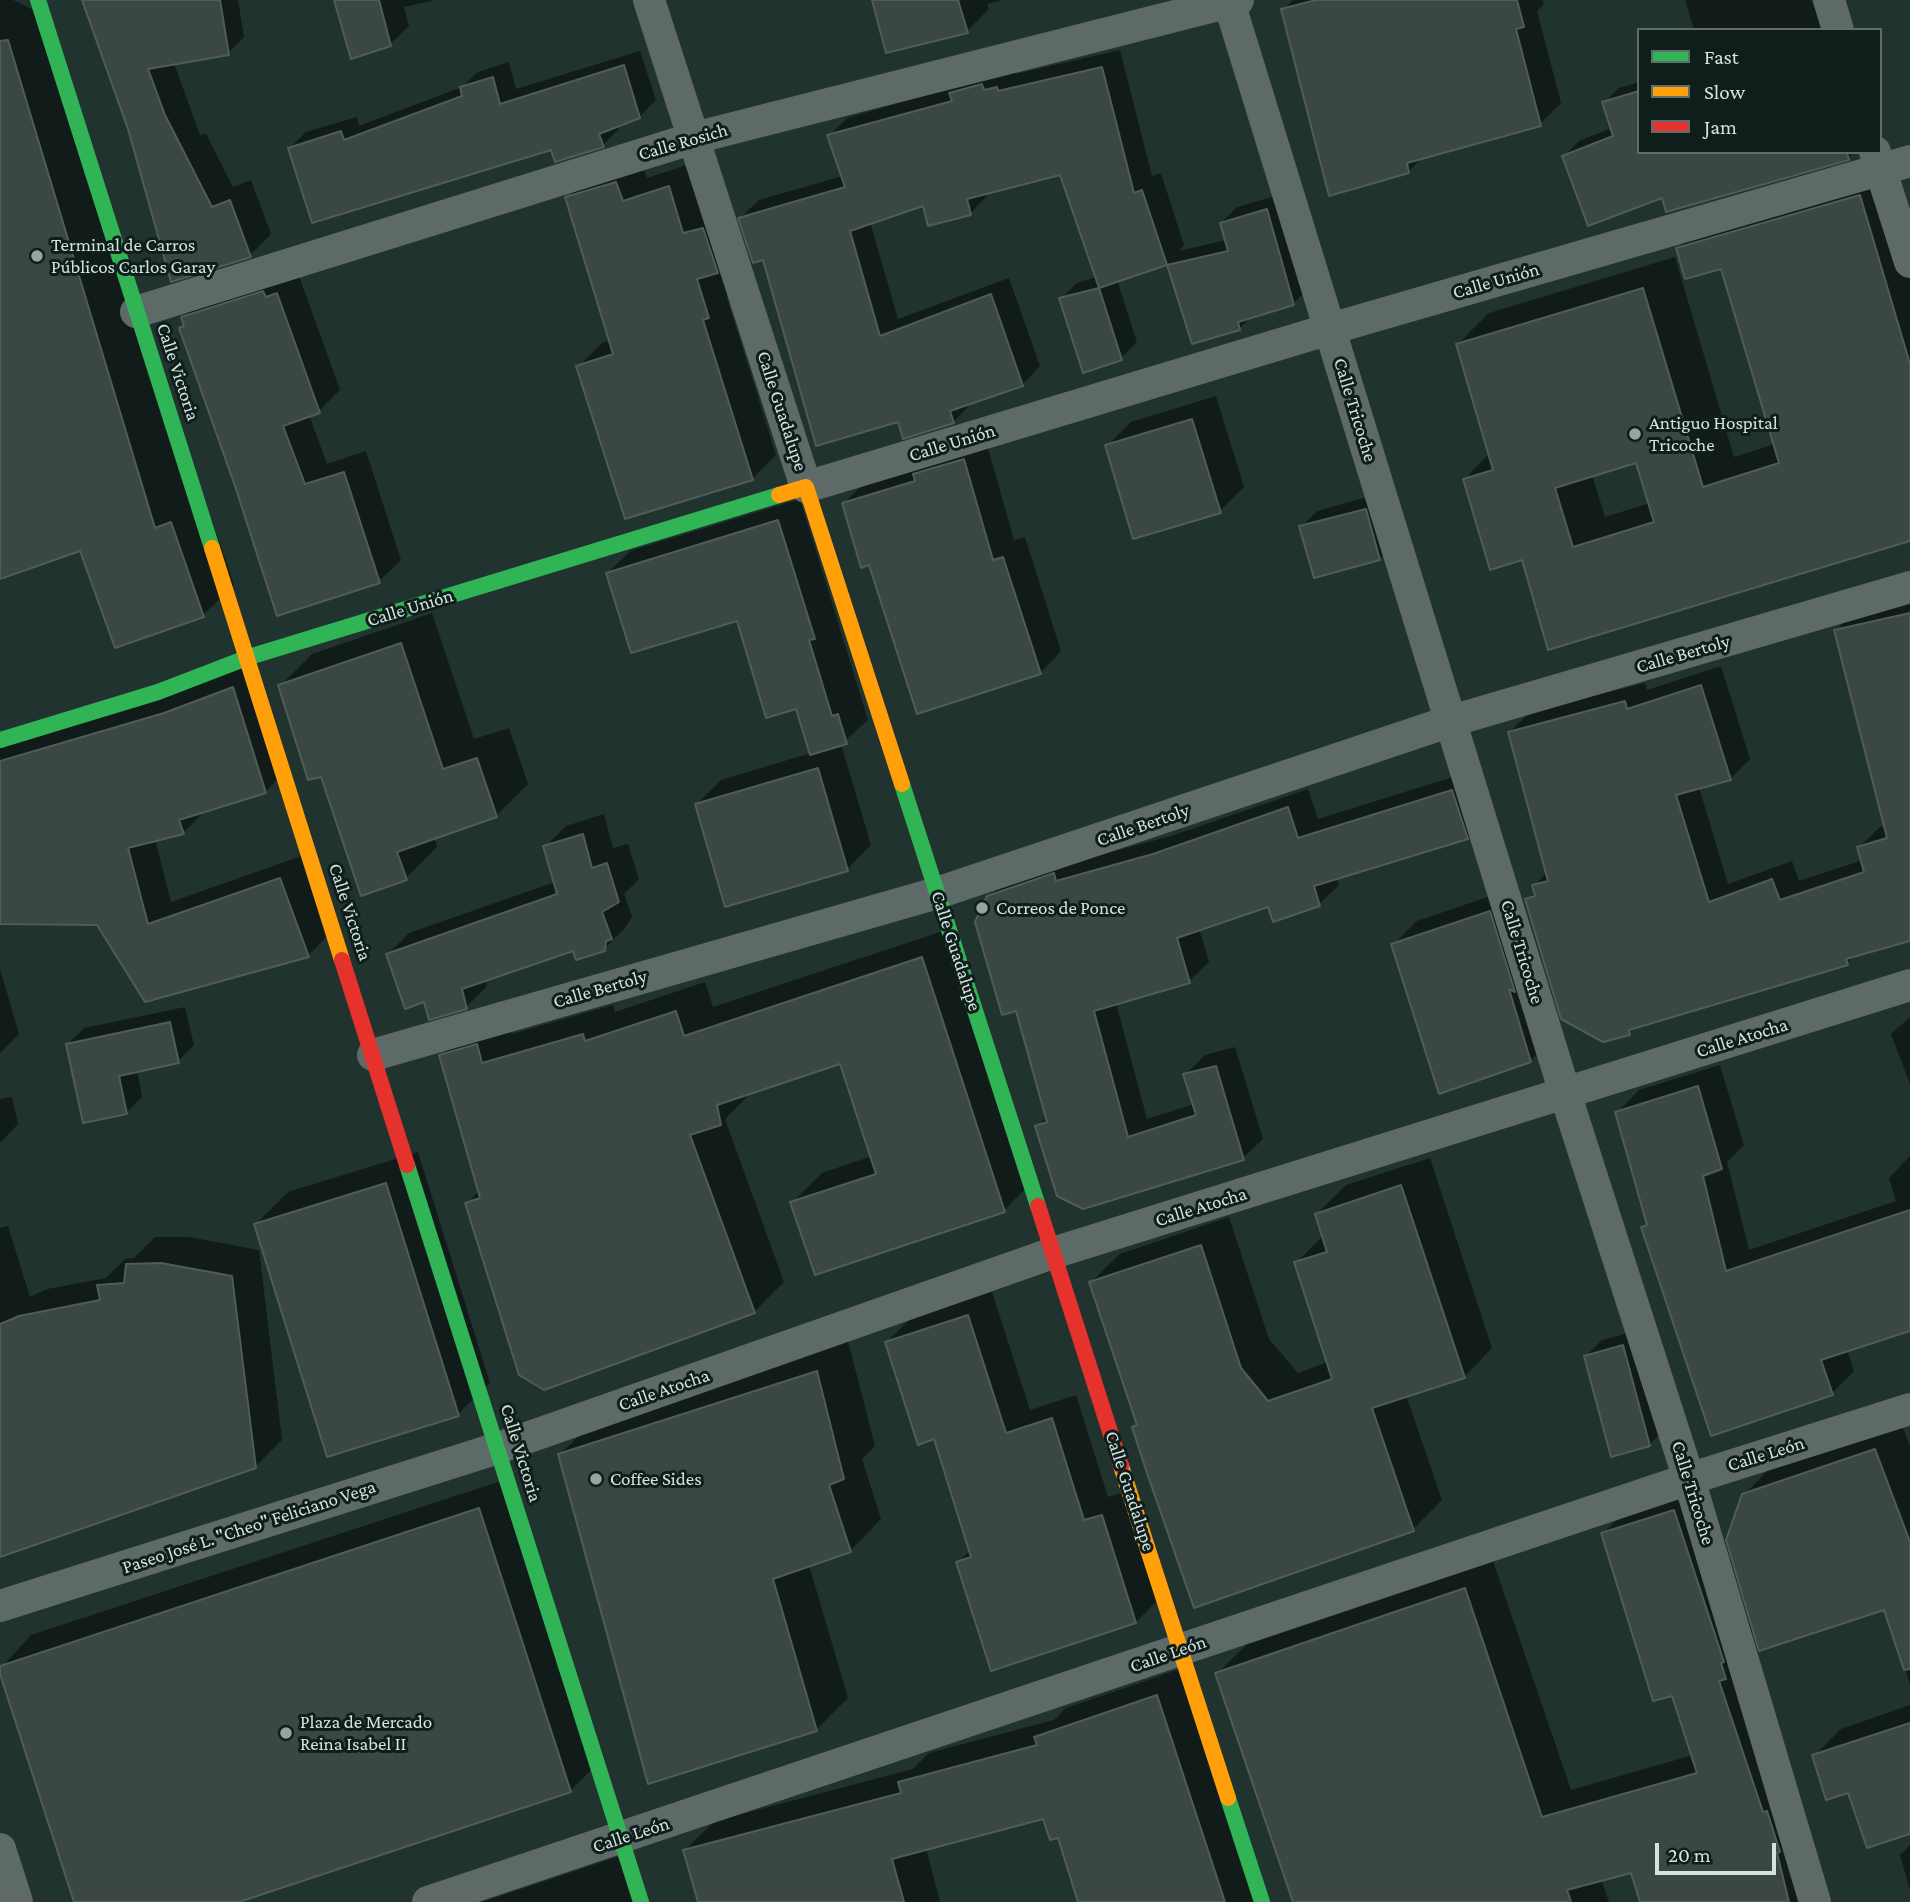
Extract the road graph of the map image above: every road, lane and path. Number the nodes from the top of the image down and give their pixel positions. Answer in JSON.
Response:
{"nodes":[{"id":1,"x":38,"y":0,"type":"edge"},
{"id":2,"x":649,"y":0,"type":"edge"},
{"id":3,"x":1829,"y":0,"type":"edge"},
{"id":4,"x":1234,"y":1,"type":"edge"},
{"id":5,"x":1837,"y":28,"type":"edge"},
{"id":6,"x":694,"y":138,"type":"junction"},
{"id":7,"x":1877,"y":161,"type":"edge"},
{"id":8,"x":1910,"y":161,"type":"edge"},
{"id":9,"x":1910,"y":262,"type":"edge"},
{"id":10,"x":136,"y":312,"type":"junction"},
{"id":11,"x":1330,"y":329,"type":"junction"},
{"id":12,"x":806,"y":487,"type":"junction"},
{"id":13,"x":1910,"y":587,"type":"edge"},
{"id":14,"x":249,"y":657,"type":"junction"},
{"id":15,"x":1451,"y":721,"type":"junction"},
{"id":16,"x":0,"y":740,"type":"edge"},
{"id":17,"x":937,"y":893,"type":"junction"},
{"id":18,"x":1910,"y":985,"type":"edge"},
{"id":19,"x":373,"y":1055,"type":"junction"},
{"id":20,"x":1565,"y":1093,"type":"junction"},
{"id":21,"x":1053,"y":1253,"type":"junction"},
{"id":22,"x":1910,"y":1409,"type":"edge"},
{"id":23,"x":498,"y":1448,"type":"junction"},
{"id":24,"x":1689,"y":1479,"type":"junction"},
{"id":25,"x":0,"y":1606,"type":"edge"},
{"id":26,"x":1181,"y":1650,"type":"junction"},
{"id":27,"x":620,"y":1838,"type":"junction"},
{"id":28,"x":0,"y":1849,"type":"edge"},
{"id":29,"x":18,"y":1902,"type":"edge"},
{"id":30,"x":428,"y":1902,"type":"edge"},
{"id":31,"x":641,"y":1902,"type":"edge"},
{"id":32,"x":1262,"y":1902,"type":"edge"},
{"id":33,"x":1815,"y":1902,"type":"edge"}],
"edges":[{"from":1,"to":10,"type":"street","name":"Calle Victoria"},
{"from":2,"to":6,"type":"street","name":"Calle Guadalupe"},
{"from":3,"to":5,"type":"street"},
{"from":4,"to":6,"type":"street","name":"Calle Rosich"},
{"from":4,"to":11,"type":"street","name":"Calle Tricoche"},
{"from":6,"to":10,"type":"street","name":"Calle Rosich"},
{"from":6,"to":12,"type":"street","name":"Calle Guadalupe"},
{"from":7,"to":8,"type":"street","name":"Calle Unión"},
{"from":7,"to":9,"type":"street"},
{"from":7,"to":11,"type":"street","name":"Calle Unión"},
{"from":10,"to":14,"type":"street","name":"Calle Victoria"},
{"from":11,"to":12,"type":"street","name":"Calle Unión"},
{"from":11,"to":15,"type":"street","name":"Calle Tricoche"},
{"from":12,"to":14,"type":"street","name":"Calle Unión"},
{"from":12,"to":17,"type":"street","name":"Calle Guadalupe"},
{"from":13,"to":15,"type":"street","name":"Calle Bertoly"},
{"from":14,"to":16,"type":"street","name":"Calle Unión"},
{"from":14,"to":19,"type":"street","name":"Calle Victoria"},
{"from":15,"to":17,"type":"street","name":"Calle Bertoly"},
{"from":15,"to":20,"type":"street","name":"Calle Tricoche"},
{"from":17,"to":19,"type":"street","name":"Calle Bertoly"},
{"from":17,"to":21,"type":"street","name":"Calle Guadalupe"},
{"from":18,"to":20,"type":"street","name":"Calle Atocha"},
{"from":19,"to":23,"type":"street","name":"Calle Victoria"},
{"from":20,"to":21,"type":"street","name":"Calle Atocha"},
{"from":20,"to":24,"type":"street","name":"Calle Tricoche"},
{"from":21,"to":23,"type":"street","name":"Calle Atocha"},
{"from":21,"to":26,"type":"street","name":"Calle Guadalupe"},
{"from":22,"to":24,"type":"street","name":"Calle León"},
{"from":23,"to":25,"type":"street","name":"Paseo José L. \"Cheo\" Feliciano Vega"},
{"from":23,"to":27,"type":"street","name":"Calle Victoria"},
{"from":24,"to":26,"type":"street","name":"Calle León"},
{"from":24,"to":33,"type":"street","name":"Calle Tricoche"},
{"from":26,"to":27,"type":"street","name":"Calle León"},
{"from":26,"to":32,"type":"street","name":"Calle Guadalupe"},
{"from":27,"to":30,"type":"street","name":"Calle León"},
{"from":27,"to":31,"type":"street","name":"Calle Victoria"},
{"from":28,"to":29,"type":"street"}]}
